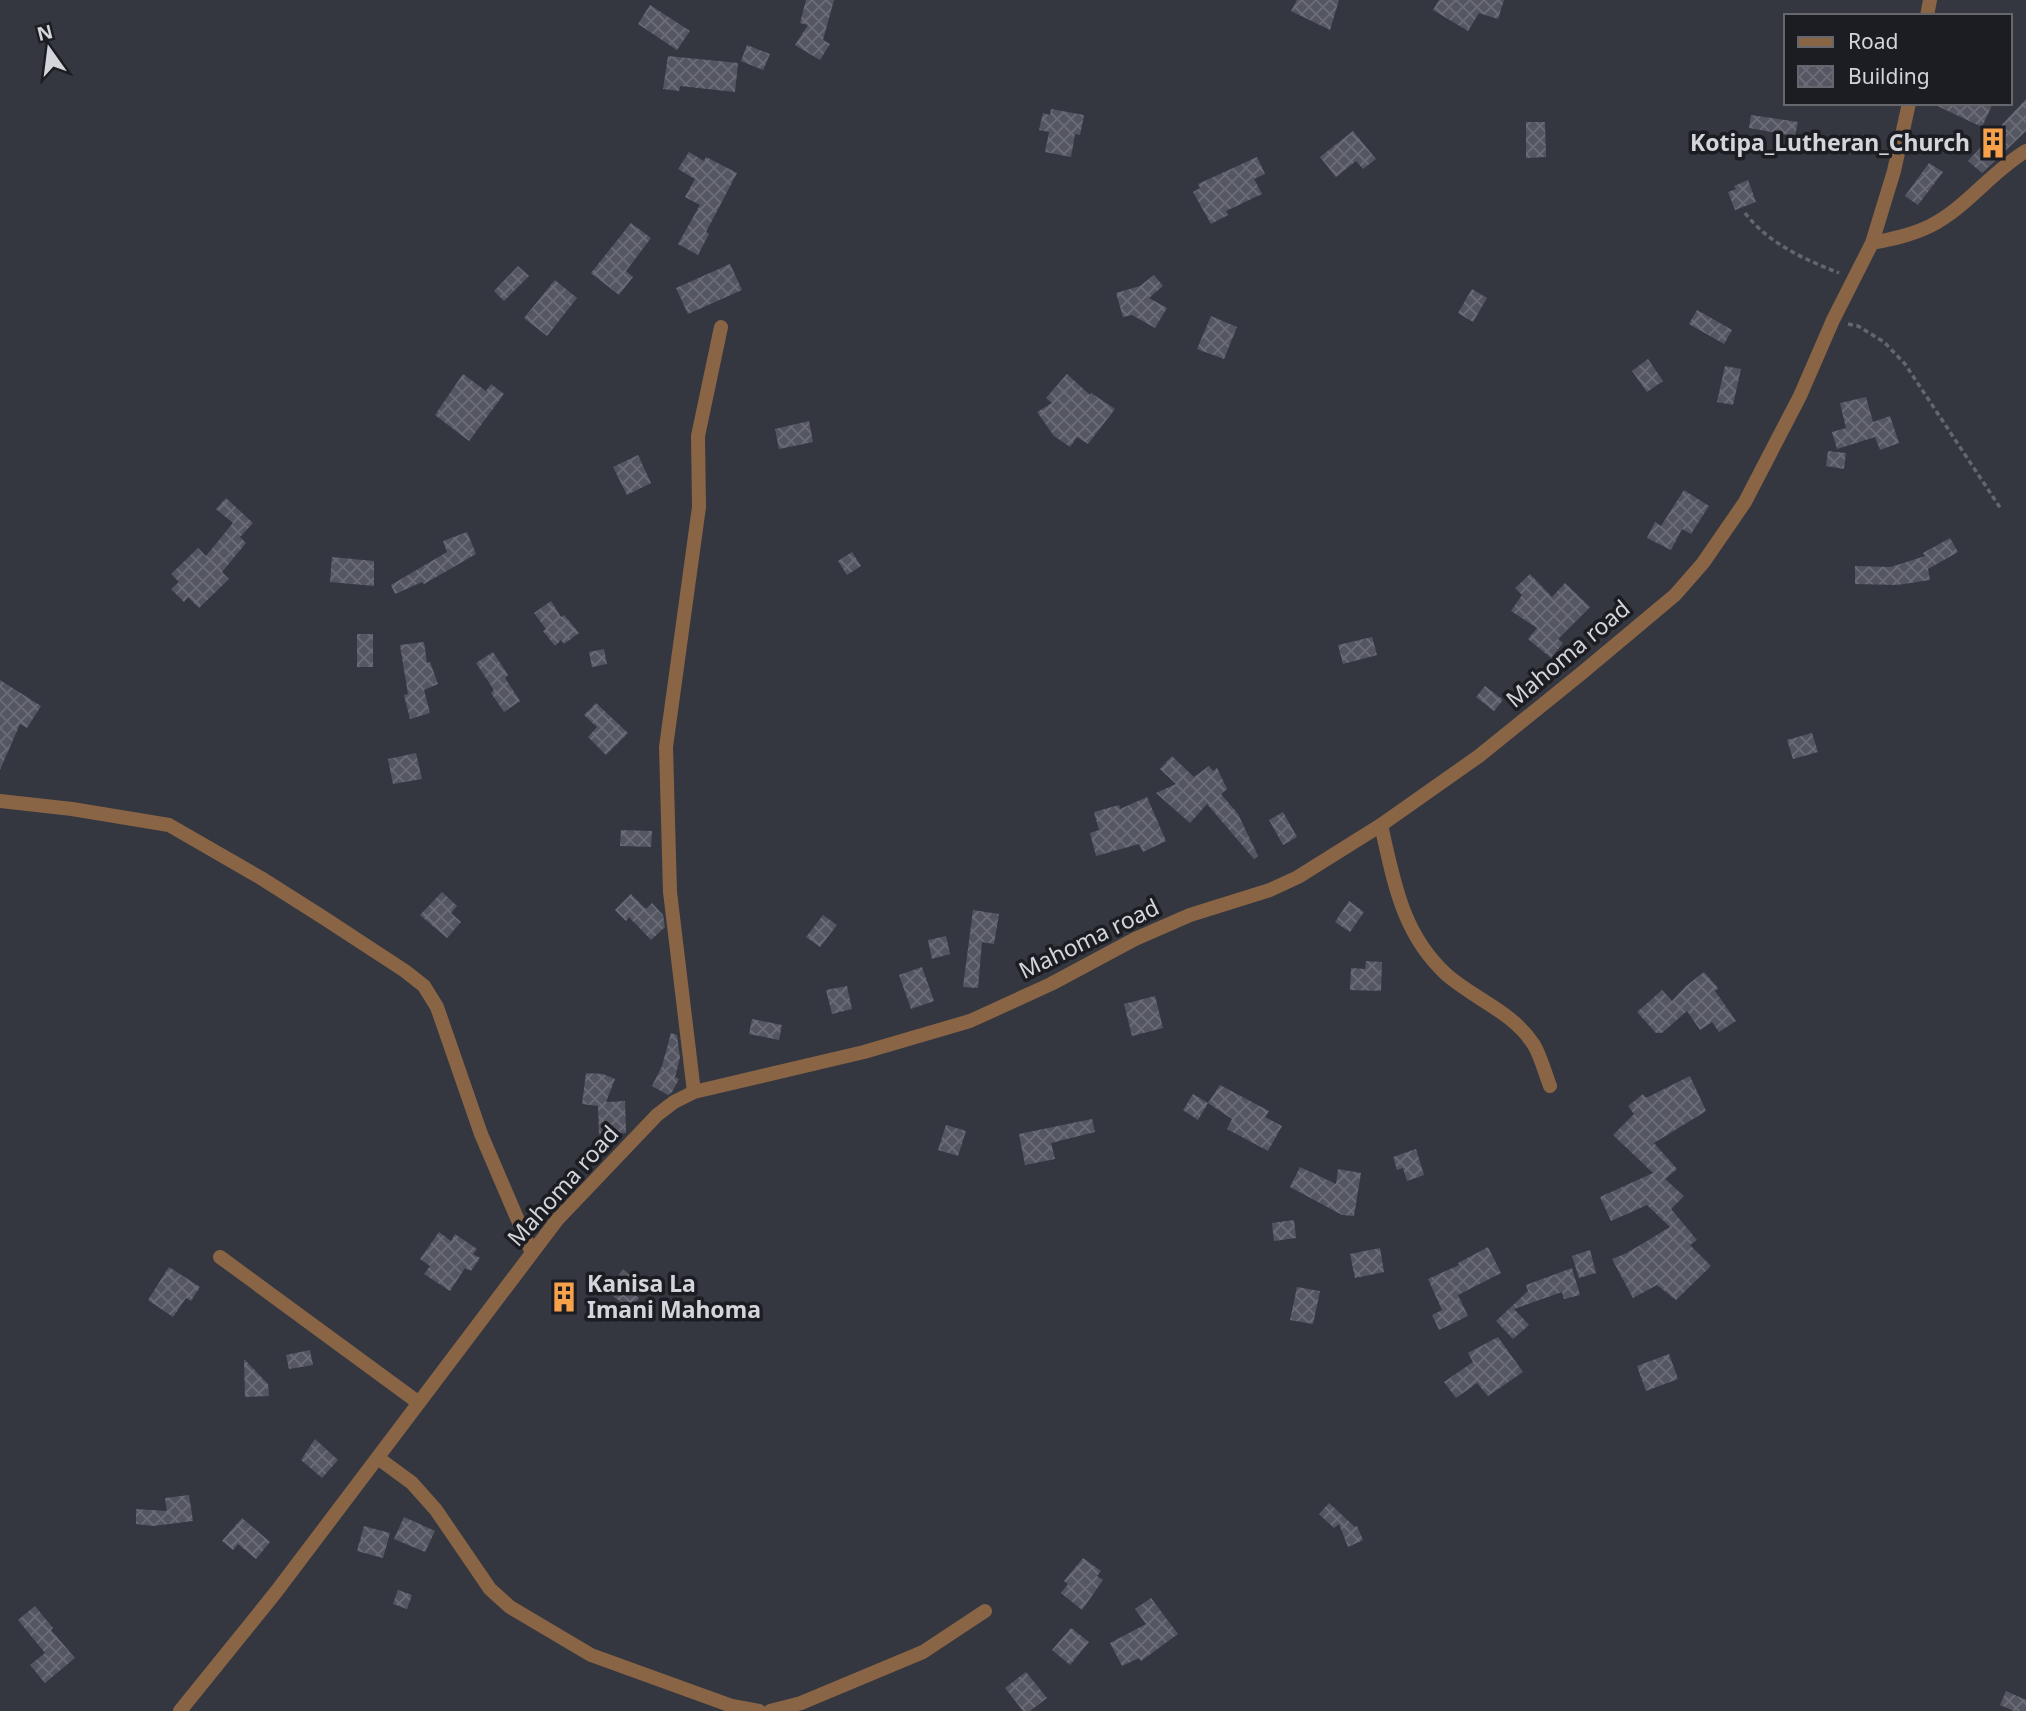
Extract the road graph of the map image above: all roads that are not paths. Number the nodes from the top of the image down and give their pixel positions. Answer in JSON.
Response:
{"nodes":[{"id":1,"x":1909,"y":105,"type":"edge"},
{"id":2,"x":2026,"y":151,"type":"edge"},
{"id":3,"x":1872,"y":243,"type":"junction"},
{"id":4,"x":721,"y":327,"type":"dead end"},
{"id":5,"x":0,"y":801,"type":"edge"},
{"id":6,"x":1381,"y":825,"type":"junction"},
{"id":7,"x":1550,"y":1086,"type":"dead end"},
{"id":8,"x":694,"y":1092,"type":"junction"},
{"id":9,"x":532,"y":1253,"type":"junction"},
{"id":10,"x":220,"y":1257,"type":"dead end"},
{"id":11,"x":419,"y":1403,"type":"junction"},
{"id":12,"x":379,"y":1458,"type":"junction"},
{"id":13,"x":985,"y":1611,"type":"dead end"},
{"id":14,"x":180,"y":1711,"type":"edge"},
{"id":15,"x":759,"y":1711,"type":"edge"},
{"id":16,"x":770,"y":1711,"type":"edge"}],
"edges":[{"from":1,"to":3,"type":"street","name":"Mahoma road"},
{"from":2,"to":3,"type":"street"},
{"from":3,"to":6,"type":"street","name":"Mahoma road"},
{"from":4,"to":8,"type":"street"},
{"from":5,"to":9,"type":"street"},
{"from":6,"to":7,"type":"street"},
{"from":6,"to":8,"type":"street","name":"Mahoma road"},
{"from":8,"to":9,"type":"street","name":"Mahoma road"},
{"from":9,"to":11,"type":"street","name":"Mahoma road"},
{"from":10,"to":11,"type":"street"},
{"from":11,"to":12,"type":"street","name":"Mahoma road"},
{"from":12,"to":14,"type":"street","name":"Mahoma road"},
{"from":12,"to":15,"type":"street"},
{"from":13,"to":16,"type":"street"}]}
